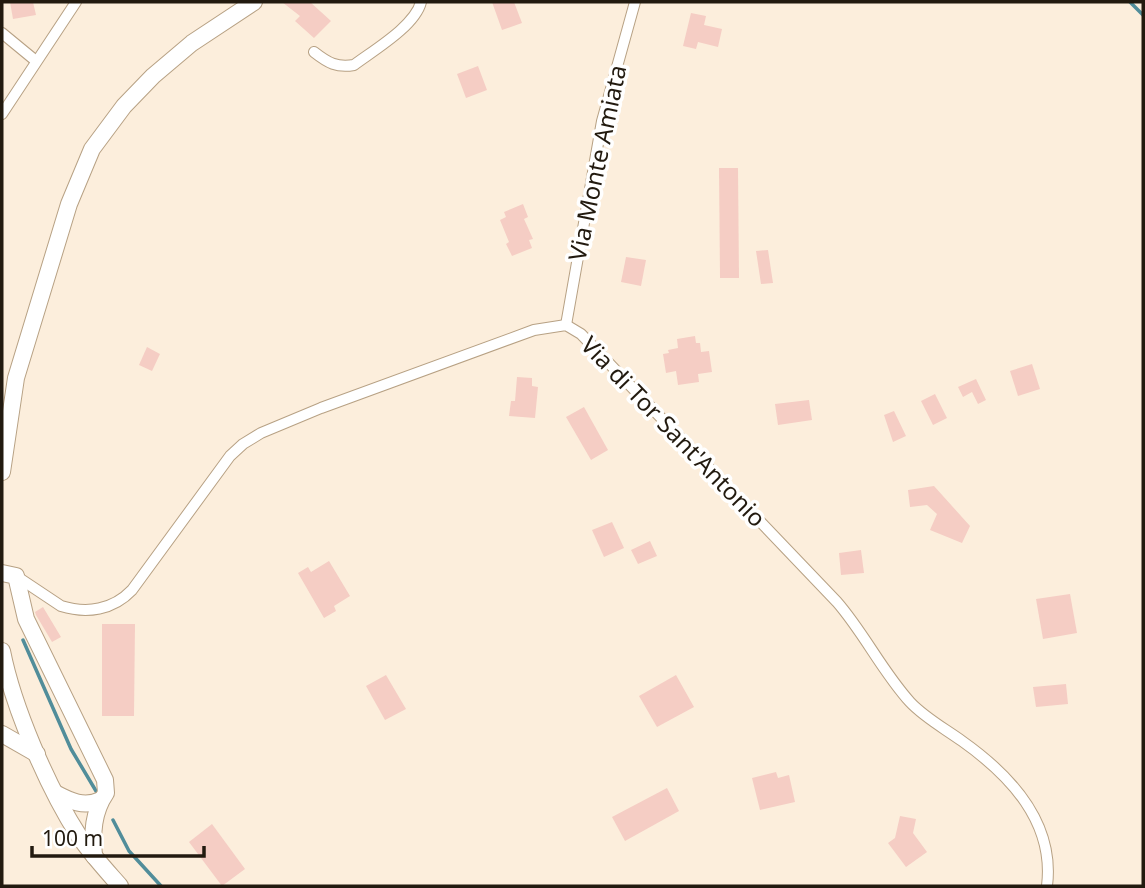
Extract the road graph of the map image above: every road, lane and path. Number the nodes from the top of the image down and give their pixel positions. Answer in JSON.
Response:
{"nodes":[{"id":1,"x":76,"y":2,"type":"edge"},
{"id":2,"x":254,"y":2,"type":"edge"},
{"id":3,"x":421,"y":2,"type":"edge"},
{"id":4,"x":635,"y":2,"type":"edge"},
{"id":5,"x":2,"y":33,"type":"edge"},
{"id":6,"x":314,"y":52,"type":"dead end"},
{"id":7,"x":36,"y":61,"type":"junction"},
{"id":8,"x":2,"y":114,"type":"edge"},
{"id":9,"x":566,"y":325,"type":"junction"},
{"id":10,"x":2,"y":472,"type":"edge"},
{"id":11,"x":9,"y":574,"type":"edge"},
{"id":12,"x":3,"y":665,"type":"edge"},
{"id":13,"x":2,"y":734,"type":"edge"},
{"id":14,"x":37,"y":754,"type":"junction"},
{"id":15,"x":55,"y":793,"type":"junction"},
{"id":16,"x":104,"y":793,"type":"junction"},
{"id":17,"x":94,"y":856,"type":"junction"},
{"id":18,"x":120,"y":886,"type":"edge"},
{"id":19,"x":1047,"y":886,"type":"edge"}],
"edges":[{"from":1,"to":7,"type":"street"},
{"from":2,"to":10,"type":"main road"},
{"from":3,"to":6,"type":"street"},
{"from":4,"to":9,"type":"street","name":"Via Monte Amiata"},
{"from":5,"to":7,"type":"street"},
{"from":7,"to":8,"type":"street"},
{"from":9,"to":11,"type":"street","name":"Via di Tor Sant'Antonio"},
{"from":9,"to":19,"type":"street","name":"Via di Tor Sant'Antonio"},
{"from":11,"to":16,"type":"main road","name":"Via di Tor Sant'Antonio"},
{"from":12,"to":14,"type":"main road"},
{"from":13,"to":14,"type":"main road"},
{"from":14,"to":15,"type":"main road"},
{"from":15,"to":16,"type":"main road"},
{"from":15,"to":17,"type":"main road"},
{"from":16,"to":17,"type":"main road"},
{"from":17,"to":18,"type":"main road"}]}
